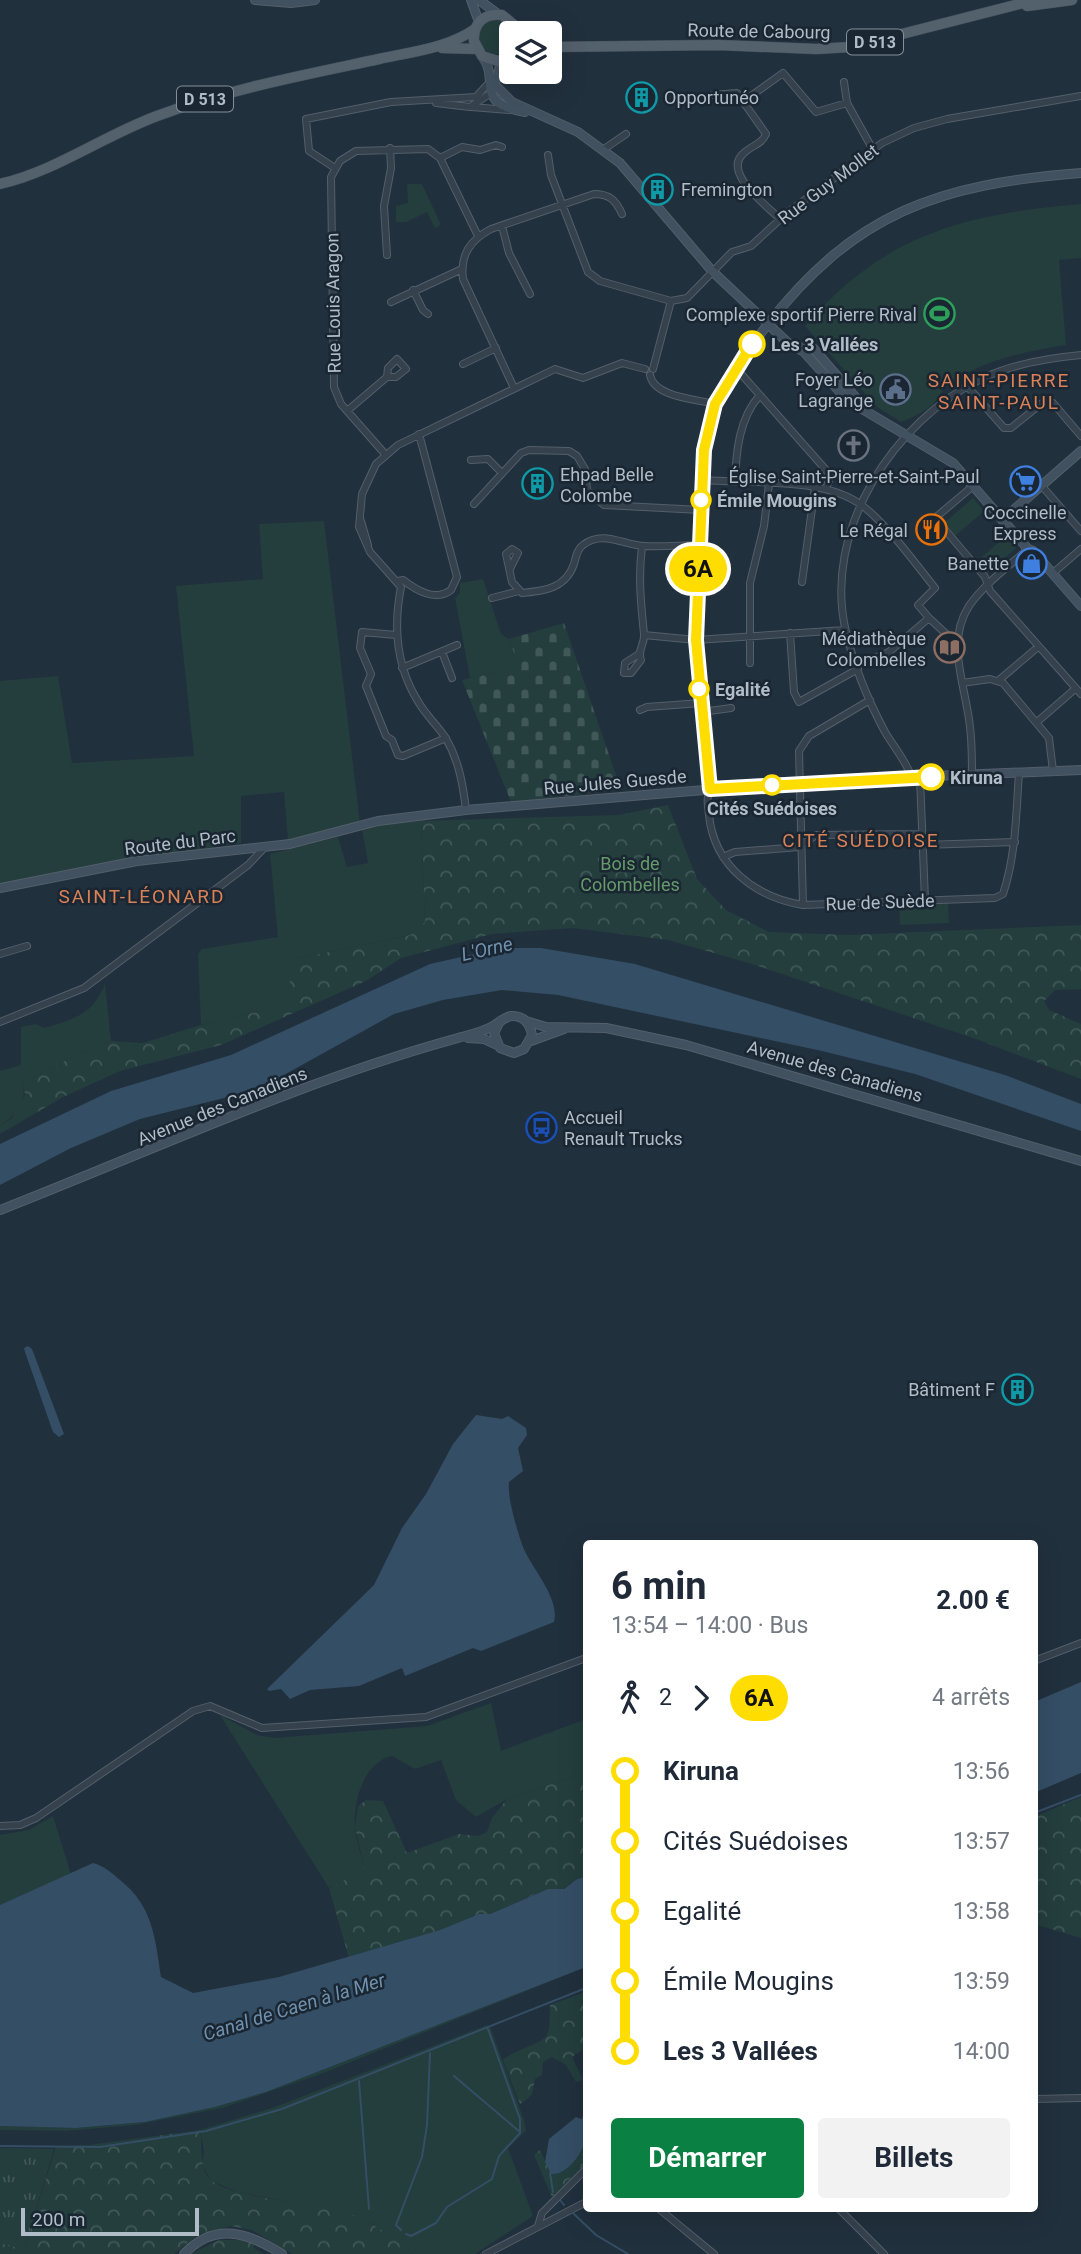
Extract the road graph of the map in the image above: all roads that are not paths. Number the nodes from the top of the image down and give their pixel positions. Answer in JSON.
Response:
{"nodes":[{"id":1,"x":255,"y":0,"type":"edge"},
{"id":2,"x":315,"y":0,"type":"edge"},
{"id":3,"x":471,"y":0,"type":"edge"},
{"id":4,"x":479,"y":0,"type":"edge"},
{"id":5,"x":1035,"y":0,"type":"edge"},
{"id":6,"x":1072,"y":0,"type":"edge"},
{"id":7,"x":995,"y":10,"type":"junction"},
{"id":8,"x":498,"y":14,"type":"junction"},
{"id":9,"x":512,"y":21,"type":"edge"},
{"id":10,"x":477,"y":25,"type":"junction"},
{"id":11,"x":562,"y":45,"type":"edge"},
{"id":12,"x":422,"y":50,"type":"junction"},
{"id":13,"x":479,"y":52,"type":"junction"},
{"id":14,"x":499,"y":60,"type":"edge"},
{"id":15,"x":499,"y":69,"type":"edge"},
{"id":16,"x":844,"y":82,"type":"dead end"},
{"id":17,"x":491,"y":88,"type":"junction"},
{"id":18,"x":713,"y":95,"type":"dead end"},
{"id":19,"x":1081,"y":96,"type":"edge"},
{"id":20,"x":427,"y":101,"type":"junction"},
{"id":21,"x":744,"y":101,"type":"junction"},
{"id":22,"x":847,"y":103,"type":"junction"},
{"id":23,"x":470,"y":107,"type":"junction"},
{"id":24,"x":519,"y":111,"type":"junction"},
{"id":25,"x":535,"y":113,"type":"junction"},
{"id":26,"x":623,"y":134,"type":"dead end"},
{"id":27,"x":502,"y":147,"type":"dead end"},
{"id":28,"x":390,"y":148,"type":"junction"},
{"id":29,"x":872,"y":148,"type":"junction"},
{"id":30,"x":604,"y":149,"type":"junction"},
{"id":31,"x":548,"y":155,"type":"dead end"},
{"id":32,"x":440,"y":158,"type":"junction"},
{"id":33,"x":335,"y":168,"type":"junction"},
{"id":34,"x":1081,"y":173,"type":"edge"},
{"id":35,"x":0,"y":184,"type":"edge"},
{"id":36,"x":562,"y":205,"type":"junction"},
{"id":37,"x":622,"y":214,"type":"dead end"},
{"id":38,"x":779,"y":219,"type":"junction"},
{"id":39,"x":502,"y":226,"type":"junction"},
{"id":40,"x":478,"y":236,"type":"junction"},
{"id":41,"x":387,"y":255,"type":"dead end"},
{"id":42,"x":461,"y":269,"type":"junction"},
{"id":43,"x":712,"y":271,"type":"junction"},
{"id":44,"x":413,"y":290,"type":"junction"},
{"id":45,"x":530,"y":294,"type":"dead end"},
{"id":46,"x":671,"y":300,"type":"junction"},
{"id":47,"x":391,"y":302,"type":"dead end"},
{"id":48,"x":428,"y":314,"type":"dead end"},
{"id":49,"x":768,"y":324,"type":"junction"},
{"id":50,"x":495,"y":348,"type":"junction"},
{"id":51,"x":1081,"y":355,"type":"edge"},
{"id":52,"x":463,"y":364,"type":"dead end"},
{"id":53,"x":735,"y":368,"type":"junction"},
{"id":54,"x":649,"y":371,"type":"junction"},
{"id":55,"x":387,"y":377,"type":"dead end"},
{"id":56,"x":967,"y":386,"type":"junction"},
{"id":57,"x":514,"y":388,"type":"junction"},
{"id":58,"x":760,"y":395,"type":"junction"},
{"id":59,"x":715,"y":404,"type":"junction"},
{"id":60,"x":347,"y":411,"type":"junction"},
{"id":61,"x":419,"y":434,"type":"junction"},
{"id":62,"x":906,"y":434,"type":"junction"},
{"id":63,"x":1081,"y":436,"type":"edge"},
{"id":64,"x":1081,"y":451,"type":"edge"},
{"id":65,"x":385,"y":454,"type":"junction"},
{"id":66,"x":471,"y":460,"type":"dead end"},
{"id":67,"x":501,"y":472,"type":"junction"},
{"id":68,"x":702,"y":480,"type":"junction"},
{"id":69,"x":735,"y":482,"type":"junction"},
{"id":70,"x":769,"y":484,"type":"junction"},
{"id":71,"x":1041,"y":485,"type":"junction"},
{"id":72,"x":972,"y":486,"type":"junction"},
{"id":73,"x":815,"y":487,"type":"junction"},
{"id":74,"x":826,"y":489,"type":"junction"},
{"id":75,"x":474,"y":504,"type":"dead end"},
{"id":76,"x":861,"y":505,"type":"junction"},
{"id":77,"x":701,"y":510,"type":"junction"},
{"id":78,"x":1002,"y":520,"type":"junction"},
{"id":79,"x":1081,"y":531,"type":"edge"},
{"id":80,"x":699,"y":545,"type":"junction"},
{"id":81,"x":642,"y":547,"type":"junction"},
{"id":82,"x":1081,"y":549,"type":"edge"},
{"id":83,"x":1028,"y":550,"type":"junction"},
{"id":84,"x":510,"y":569,"type":"dead end"},
{"id":85,"x":1053,"y":573,"type":"junction"},
{"id":86,"x":398,"y":581,"type":"junction"},
{"id":87,"x":802,"y":582,"type":"dead end"},
{"id":88,"x":988,"y":585,"type":"junction"},
{"id":89,"x":412,"y":588,"type":"junction"},
{"id":90,"x":519,"y":591,"type":"junction"},
{"id":91,"x":399,"y":595,"type":"junction"},
{"id":92,"x":492,"y":598,"type":"dead end"},
{"id":93,"x":1081,"y":606,"type":"edge"},
{"id":94,"x":929,"y":618,"type":"junction"},
{"id":95,"x":845,"y":630,"type":"junction"},
{"id":96,"x":790,"y":633,"type":"junction"},
{"id":97,"x":396,"y":635,"type":"junction"},
{"id":98,"x":644,"y":635,"type":"junction"},
{"id":99,"x":748,"y":636,"type":"junction"},
{"id":100,"x":696,"y":640,"type":"junction"},
{"id":101,"x":957,"y":644,"type":"junction"},
{"id":102,"x":457,"y":645,"type":"dead end"},
{"id":103,"x":1038,"y":647,"type":"junction"},
{"id":104,"x":442,"y":652,"type":"junction"},
{"id":105,"x":639,"y":654,"type":"dead end"},
{"id":106,"x":750,"y":663,"type":"dead end"},
{"id":107,"x":858,"y":667,"type":"junction"},
{"id":108,"x":402,"y":668,"type":"junction"},
{"id":109,"x":452,"y":678,"type":"dead end"},
{"id":110,"x":999,"y":680,"type":"junction"},
{"id":111,"x":962,"y":683,"type":"junction"},
{"id":112,"x":1078,"y":691,"type":"edge"},
{"id":113,"x":870,"y":700,"type":"junction"},
{"id":114,"x":701,"y":708,"type":"junction"},
{"id":115,"x":731,"y":708,"type":"dead end"},
{"id":116,"x":640,"y":710,"type":"dead end"},
{"id":117,"x":1037,"y":722,"type":"junction"},
{"id":118,"x":446,"y":738,"type":"junction"},
{"id":119,"x":1081,"y":770,"type":"edge"},
{"id":120,"x":1053,"y":771,"type":"junction"},
{"id":121,"x":1019,"y":773,"type":"junction"},
{"id":122,"x":972,"y":775,"type":"junction"},
{"id":123,"x":916,"y":778,"type":"junction"},
{"id":124,"x":801,"y":782,"type":"junction"},
{"id":125,"x":710,"y":789,"type":"junction"},
{"id":126,"x":466,"y":810,"type":"junction"},
{"id":127,"x":362,"y":825,"type":"joint"},
{"id":128,"x":922,"y":834,"type":"junction"},
{"id":129,"x":803,"y":842,"type":"junction"},
{"id":130,"x":1015,"y":842,"type":"junction"},
{"id":131,"x":923,"y":845,"type":"junction"},
{"id":132,"x":264,"y":848,"type":"junction"},
{"id":133,"x":723,"y":857,"type":"junction"},
{"id":134,"x":0,"y":888,"type":"edge"},
{"id":135,"x":925,"y":900,"type":"junction"},
{"id":136,"x":803,"y":905,"type":"junction"},
{"id":137,"x":27,"y":946,"type":"dead end"},
{"id":138,"x":0,"y":954,"type":"edge"},
{"id":139,"x":500,"y":1021,"type":"junction"},
{"id":140,"x":526,"y":1021,"type":"junction"},
{"id":141,"x":0,"y":1022,"type":"edge"},
{"id":142,"x":577,"y":1026,"type":"junction"},
{"id":143,"x":458,"y":1038,"type":"junction"},
{"id":144,"x":531,"y":1041,"type":"junction"},
{"id":145,"x":497,"y":1045,"type":"junction"},
{"id":146,"x":1081,"y":1161,"type":"edge"},
{"id":147,"x":0,"y":1210,"type":"edge"},
{"id":148,"x":1081,"y":1643,"type":"edge"},
{"id":149,"x":583,"y":1659,"type":"edge"},
{"id":150,"x":1038,"y":1659,"type":"edge"},
{"id":151,"x":0,"y":1826,"type":"edge"},
{"id":152,"x":1081,"y":2098,"type":"edge"},
{"id":153,"x":1038,"y":2099,"type":"edge"},
{"id":154,"x":583,"y":2172,"type":"edge"},
{"id":155,"x":583,"y":2204,"type":"edge"},
{"id":156,"x":664,"y":2212,"type":"edge"},
{"id":157,"x":842,"y":2212,"type":"edge"},
{"id":158,"x":538,"y":2226,"type":"junction"},
{"id":159,"x":184,"y":2254,"type":"edge"},
{"id":160,"x":282,"y":2254,"type":"edge"},
{"id":161,"x":486,"y":2254,"type":"edge"},
{"id":162,"x":714,"y":2254,"type":"edge"},
{"id":163,"x":884,"y":2254,"type":"edge"}],
"edges":[{"from":1,"to":2,"type":"street"},
{"from":3,"to":10,"type":"street"},
{"from":4,"to":8,"type":"street"},
{"from":5,"to":7,"type":"main road","number":"D 513"},
{"from":6,"to":7,"type":"main road","number":"D 513"},
{"from":7,"to":11,"type":"main road","name":"Route de Cabourg","number":"D 513"},
{"from":8,"to":9,"type":"main road"},
{"from":8,"to":10,"type":"main road"},
{"from":10,"to":12,"type":"main road","number":"D 513"},
{"from":10,"to":13,"type":"main road"},
{"from":12,"to":13,"type":"main road","number":"D 513"},
{"from":12,"to":35,"type":"main road","number":"D 513"},
{"from":13,"to":14,"type":"main road"},
{"from":13,"to":17,"type":"street"},
{"from":15,"to":17,"type":"street"},
{"from":16,"to":22,"type":"street"},
{"from":17,"to":20,"type":"street"},
{"from":17,"to":23,"type":"street"},
{"from":17,"to":24,"type":"street"},
{"from":17,"to":25,"type":"street"},
{"from":18,"to":21,"type":"street"},
{"from":19,"to":29,"type":"street","name":"Rue Guy Mollet"},
{"from":20,"to":23,"type":"street"},
{"from":20,"to":33,"type":"street"},
{"from":21,"to":22,"type":"street"},
{"from":21,"to":38,"type":"street"},
{"from":22,"to":29,"type":"street"},
{"from":23,"to":24,"type":"street"},
{"from":24,"to":25,"type":"street"},
{"from":25,"to":30,"type":"street"},
{"from":26,"to":30,"type":"street"},
{"from":27,"to":32,"type":"street"},
{"from":28,"to":32,"type":"street"},
{"from":28,"to":33,"type":"street"},
{"from":28,"to":41,"type":"street"},
{"from":29,"to":38,"type":"street","name":"Rue Guy Mollet"},
{"from":30,"to":43,"type":"street"},
{"from":31,"to":36,"type":"street"},
{"from":32,"to":40,"type":"street"},
{"from":33,"to":60,"type":"street","name":"Rue Louis Aragon"},
{"from":34,"to":49,"type":"street"},
{"from":36,"to":37,"type":"street"},
{"from":36,"to":39,"type":"street"},
{"from":36,"to":46,"type":"street"},
{"from":38,"to":43,"type":"street","name":"Rue Guy Mollet"},
{"from":39,"to":40,"type":"street"},
{"from":39,"to":45,"type":"street"},
{"from":40,"to":42,"type":"street"},
{"from":42,"to":44,"type":"street"},
{"from":42,"to":50,"type":"street"},
{"from":43,"to":46,"type":"street","name":"Rue Guy Mollet"},
{"from":43,"to":49,"type":"street"},
{"from":44,"to":47,"type":"street"},
{"from":44,"to":48,"type":"street"},
{"from":46,"to":54,"type":"street"},
{"from":49,"to":53,"type":"street"},
{"from":49,"to":62,"type":"street"},
{"from":50,"to":52,"type":"street"},
{"from":50,"to":57,"type":"street"},
{"from":51,"to":56,"type":"street"},
{"from":53,"to":58,"type":"street"},
{"from":53,"to":59,"type":"street"},
{"from":54,"to":57,"type":"street"},
{"from":54,"to":59,"type":"street"},
{"from":55,"to":60,"type":"street"},
{"from":56,"to":62,"type":"street"},
{"from":56,"to":63,"type":"street"},
{"from":57,"to":61,"type":"street"},
{"from":58,"to":69,"type":"street"},
{"from":58,"to":74,"type":"street"},
{"from":59,"to":68,"type":"street"},
{"from":60,"to":65,"type":"street","name":"Rue Louis Aragon"},
{"from":61,"to":65,"type":"street"},
{"from":61,"to":89,"type":"street"},
{"from":62,"to":72,"type":"street"},
{"from":62,"to":76,"type":"street"},
{"from":64,"to":71,"type":"street"},
{"from":65,"to":86,"type":"street"},
{"from":66,"to":67,"type":"street"},
{"from":67,"to":75,"type":"street"},
{"from":67,"to":77,"type":"street"},
{"from":68,"to":69,"type":"street"},
{"from":68,"to":77,"type":"street"},
{"from":69,"to":70,"type":"street"},
{"from":70,"to":73,"type":"street"},
{"from":70,"to":99,"type":"street"},
{"from":71,"to":78,"type":"street"},
{"from":71,"to":79,"type":"street"},
{"from":72,"to":78,"type":"street"},
{"from":72,"to":88,"type":"street"},
{"from":73,"to":74,"type":"street"},
{"from":73,"to":87,"type":"street"},
{"from":74,"to":76,"type":"street"},
{"from":76,"to":94,"type":"street"},
{"from":76,"to":95,"type":"street"},
{"from":77,"to":80,"type":"street"},
{"from":78,"to":83,"type":"street"},
{"from":80,"to":81,"type":"street"},
{"from":80,"to":100,"type":"street"},
{"from":81,"to":90,"type":"street"},
{"from":81,"to":98,"type":"street"},
{"from":82,"to":85,"type":"street"},
{"from":83,"to":85,"type":"street"},
{"from":83,"to":88,"type":"street"},
{"from":84,"to":90,"type":"street"},
{"from":85,"to":93,"type":"street"},
{"from":86,"to":89,"type":"street"},
{"from":86,"to":91,"type":"street"},
{"from":88,"to":101,"type":"street"},
{"from":88,"to":103,"type":"street"},
{"from":89,"to":91,"type":"street"},
{"from":90,"to":92,"type":"street"},
{"from":91,"to":97,"type":"street"},
{"from":94,"to":101,"type":"street"},
{"from":94,"to":107,"type":"street"},
{"from":95,"to":96,"type":"street"},
{"from":95,"to":107,"type":"street"},
{"from":96,"to":99,"type":"street"},
{"from":96,"to":107,"type":"street"},
{"from":97,"to":108,"type":"street"},
{"from":97,"to":118,"type":"street"},
{"from":98,"to":100,"type":"street"},
{"from":98,"to":105,"type":"street"},
{"from":99,"to":100,"type":"street"},
{"from":99,"to":106,"type":"street"},
{"from":100,"to":114,"type":"street"},
{"from":101,"to":111,"type":"street"},
{"from":102,"to":104,"type":"street"},
{"from":103,"to":110,"type":"street"},
{"from":103,"to":112,"type":"street"},
{"from":104,"to":108,"type":"street"},
{"from":104,"to":109,"type":"street"},
{"from":107,"to":113,"type":"street"},
{"from":108,"to":118,"type":"street"},
{"from":110,"to":111,"type":"street"},
{"from":110,"to":117,"type":"street"},
{"from":111,"to":122,"type":"street"},
{"from":112,"to":117,"type":"street"},
{"from":113,"to":123,"type":"street"},
{"from":113,"to":124,"type":"street"},
{"from":114,"to":115,"type":"street"},
{"from":114,"to":116,"type":"street"},
{"from":114,"to":125,"type":"street"},
{"from":117,"to":120,"type":"street"},
{"from":118,"to":126,"type":"street"},
{"from":119,"to":120,"type":"street","name":"Rue Jules Guesde"},
{"from":120,"to":121,"type":"street","name":"Rue Jules Guesde"},
{"from":121,"to":122,"type":"street","name":"Rue Jules Guesde"},
{"from":121,"to":130,"type":"street","name":"Rue de Suède"},
{"from":122,"to":123,"type":"street","name":"Rue Jules Guesde"},
{"from":123,"to":124,"type":"street","name":"Rue Jules Guesde"},
{"from":123,"to":128,"type":"street"},
{"from":124,"to":125,"type":"street","name":"Rue Jules Guesde"},
{"from":124,"to":129,"type":"street"},
{"from":125,"to":126,"type":"street","name":"Rue Jules Guesde"},
{"from":125,"to":133,"type":"street","name":"Rue de Suède"},
{"from":126,"to":127,"type":"street","name":"Rue Jules Guesde"},
{"from":127,"to":132,"type":"street","name":"Route du Parc"},
{"from":128,"to":129,"type":"street"},
{"from":128,"to":131,"type":"street"},
{"from":129,"to":133,"type":"street"},
{"from":129,"to":136,"type":"street"},
{"from":130,"to":131,"type":"street"},
{"from":130,"to":135,"type":"street","name":"Rue de Suède"},
{"from":131,"to":135,"type":"street"},
{"from":132,"to":134,"type":"street","name":"Route du Parc"},
{"from":132,"to":141,"type":"street"},
{"from":133,"to":136,"type":"street","name":"Rue de Suède"},
{"from":135,"to":136,"type":"street","name":"Rue de Suède"},
{"from":137,"to":138,"type":"street"},
{"from":139,"to":140,"type":"street"},
{"from":139,"to":143,"type":"street","name":"Avenue des Canadiens"},
{"from":139,"to":145,"type":"street"},
{"from":140,"to":142,"type":"street","name":"Avenue des Canadiens"},
{"from":140,"to":144,"type":"street"},
{"from":142,"to":144,"type":"street","name":"Avenue des Canadiens"},
{"from":142,"to":146,"type":"street","name":"Avenue des Canadiens"},
{"from":143,"to":145,"type":"street","name":"Avenue des Canadiens"},
{"from":143,"to":147,"type":"street","name":"Avenue des Canadiens"},
{"from":144,"to":145,"type":"street"},
{"from":148,"to":150,"type":"street"},
{"from":149,"to":151,"type":"street"},
{"from":152,"to":153,"type":"street"},
{"from":154,"to":158,"type":"street"},
{"from":155,"to":158,"type":"street"},
{"from":156,"to":162,"type":"street"},
{"from":157,"to":163,"type":"street"},
{"from":158,"to":161,"type":"street"},
{"from":159,"to":160,"type":"street"}]}
